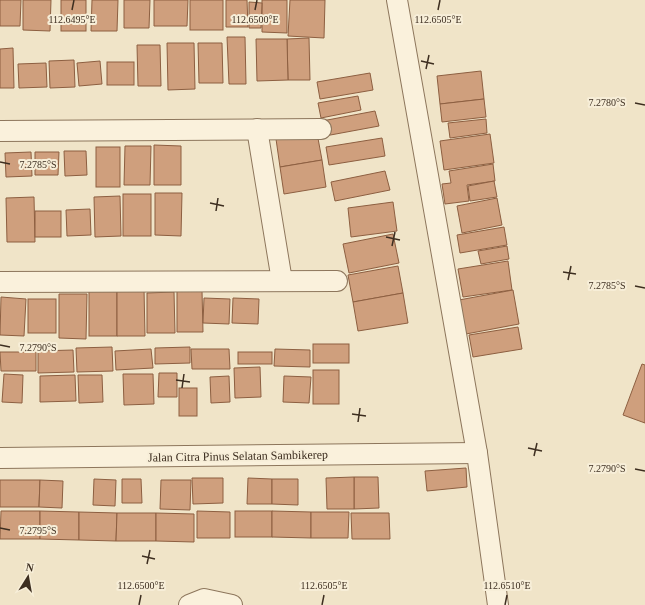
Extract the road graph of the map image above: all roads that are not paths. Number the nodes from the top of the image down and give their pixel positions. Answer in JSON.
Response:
{"nodes":[{"id":1,"x":397,"y":0,"type":"edge"},
{"id":2,"x":321,"y":129,"type":"dead end"},
{"id":3,"x":257,"y":130,"type":"junction"},
{"id":4,"x":0,"y":131,"type":"edge"},
{"id":5,"x":282,"y":281,"type":"junction"},
{"id":6,"x":337,"y":281,"type":"dead end"},
{"id":7,"x":0,"y":282,"type":"edge"},
{"id":8,"x":477,"y":454,"type":"junction"},
{"id":9,"x":0,"y":458,"type":"edge"},
{"id":10,"x":189,"y":605,"type":"edge"},
{"id":11,"x":232,"y":605,"type":"edge"},
{"id":12,"x":498,"y":605,"type":"edge"}],
"edges":[{"from":1,"to":8,"type":"street"},
{"from":2,"to":3,"type":"street"},
{"from":3,"to":4,"type":"street"},
{"from":3,"to":5,"type":"street"},
{"from":5,"to":6,"type":"street"},
{"from":5,"to":7,"type":"street"},
{"from":8,"to":9,"type":"street","name":"Jalan Citra Pinus Selatan Sambikerep"},
{"from":8,"to":12,"type":"street"},
{"from":10,"to":11,"type":"street"}]}
